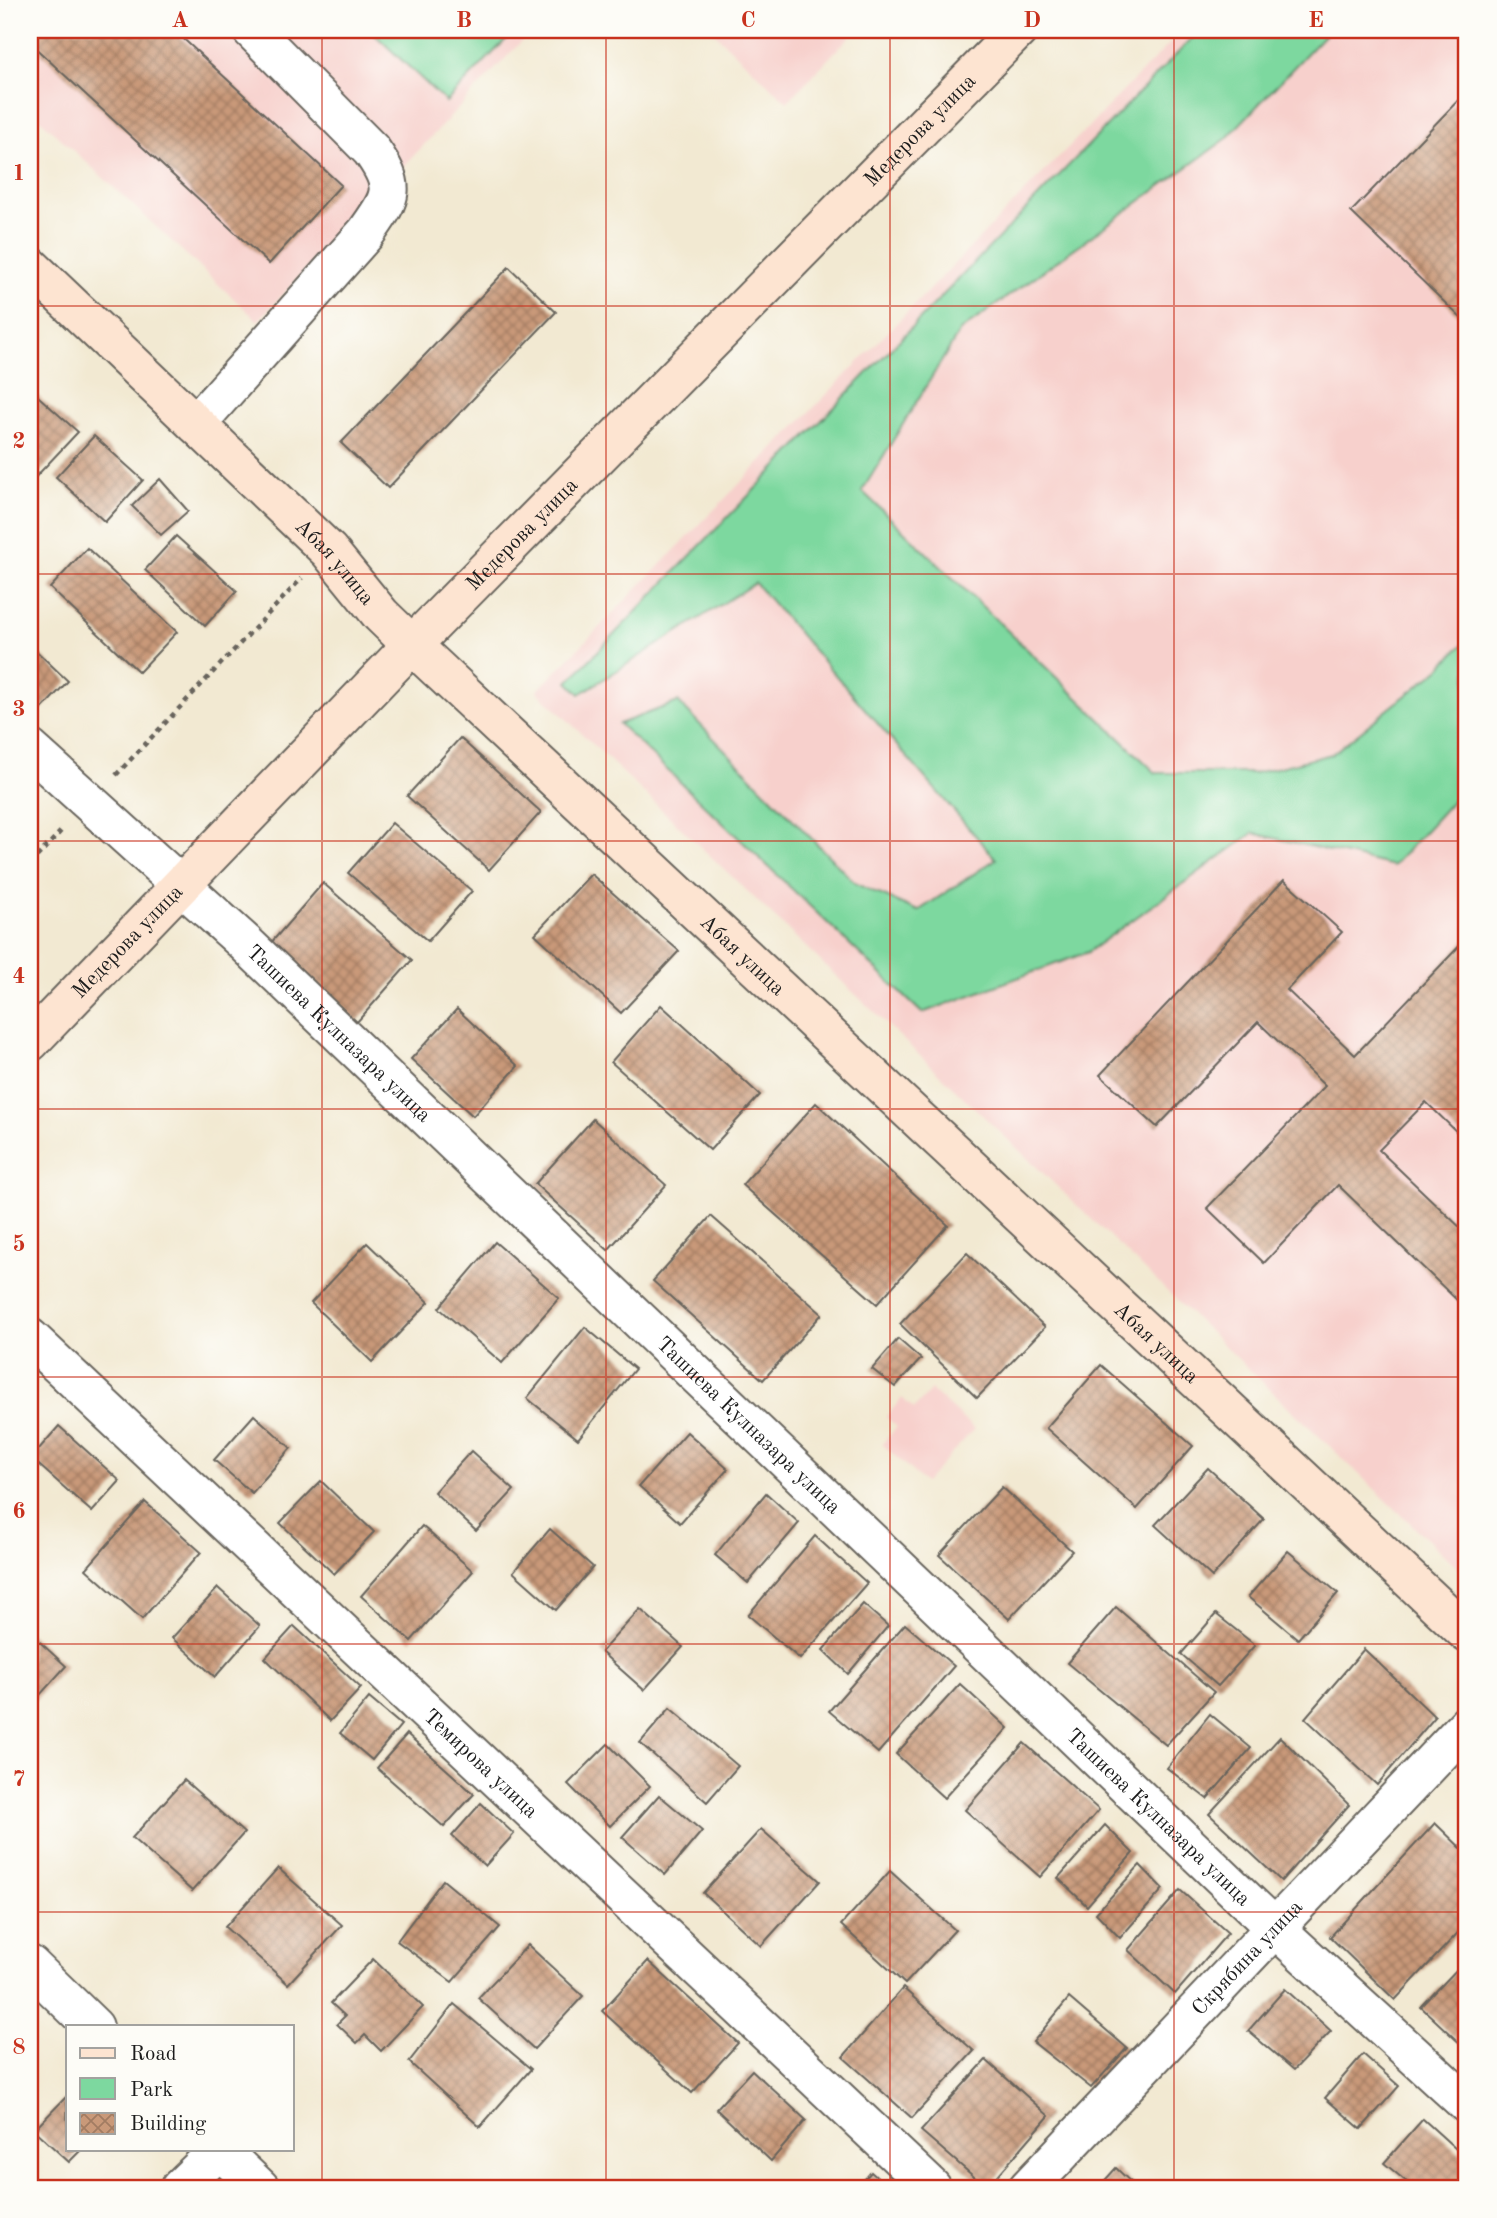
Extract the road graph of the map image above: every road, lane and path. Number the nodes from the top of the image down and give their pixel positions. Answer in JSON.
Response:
{"nodes":[{"id":1,"x":252,"y":30,"type":"edge"},
{"id":2,"x":1018,"y":30,"type":"edge"},
{"id":3,"x":30,"y":266,"type":"edge"},
{"id":4,"x":196,"y":424,"type":"junction"},
{"id":5,"x":329,"y":551,"type":"junction"},
{"id":6,"x":412,"y":645,"type":"junction"},
{"id":7,"x":30,"y":749,"type":"edge"},
{"id":8,"x":89,"y":803,"type":"junction"},
{"id":9,"x":30,"y":864,"type":"edge"},
{"id":10,"x":180,"y":884,"type":"junction"},
{"id":11,"x":30,"y":1042,"type":"edge"},
{"id":12,"x":30,"y":1338,"type":"edge"},
{"id":13,"x":1467,"y":1633,"type":"edge"},
{"id":14,"x":1467,"y":1725,"type":"edge"},
{"id":15,"x":1275,"y":1928,"type":"junction"},
{"id":16,"x":30,"y":1965,"type":"edge"},
{"id":17,"x":92,"y":2025,"type":"edge"},
{"id":18,"x":1467,"y":2104,"type":"edge"},
{"id":19,"x":217,"y":2152,"type":"edge"},
{"id":20,"x":221,"y":2152,"type":"edge"},
{"id":21,"x":180,"y":2188,"type":"edge"},
{"id":22,"x":260,"y":2188,"type":"edge"},
{"id":23,"x":932,"y":2188,"type":"edge"},
{"id":24,"x":1028,"y":2188,"type":"edge"}],
"edges":[{"from":1,"to":4,"type":"street"},
{"from":2,"to":6,"type":"street","name":"Медерова улица"},
{"from":3,"to":4,"type":"street","name":"Абая улица"},
{"from":4,"to":5,"type":"street","name":"Абая улица"},
{"from":5,"to":6,"type":"street","name":"Абая улица"},
{"from":5,"to":8,"type":"path"},
{"from":6,"to":10,"type":"street","name":"Медерова улица"},
{"from":6,"to":13,"type":"street","name":"Абая улица"},
{"from":7,"to":8,"type":"street","name":"Ташиева Кулназара улица"},
{"from":8,"to":9,"type":"path"},
{"from":8,"to":10,"type":"street","name":"Ташиева Кулназара улица"},
{"from":10,"to":11,"type":"street","name":"Медерова улица"},
{"from":10,"to":15,"type":"street","name":"Ташиева Кулназара улица"},
{"from":12,"to":23,"type":"street","name":"Темирова улица"},
{"from":14,"to":15,"type":"street","name":"Скрябина улица"},
{"from":15,"to":18,"type":"street","name":"Ташиева Кулназара улица"},
{"from":15,"to":24,"type":"street","name":"Скрябина улица"},
{"from":16,"to":17,"type":"street"},
{"from":19,"to":21,"type":"street"},
{"from":20,"to":22,"type":"street"}]}
